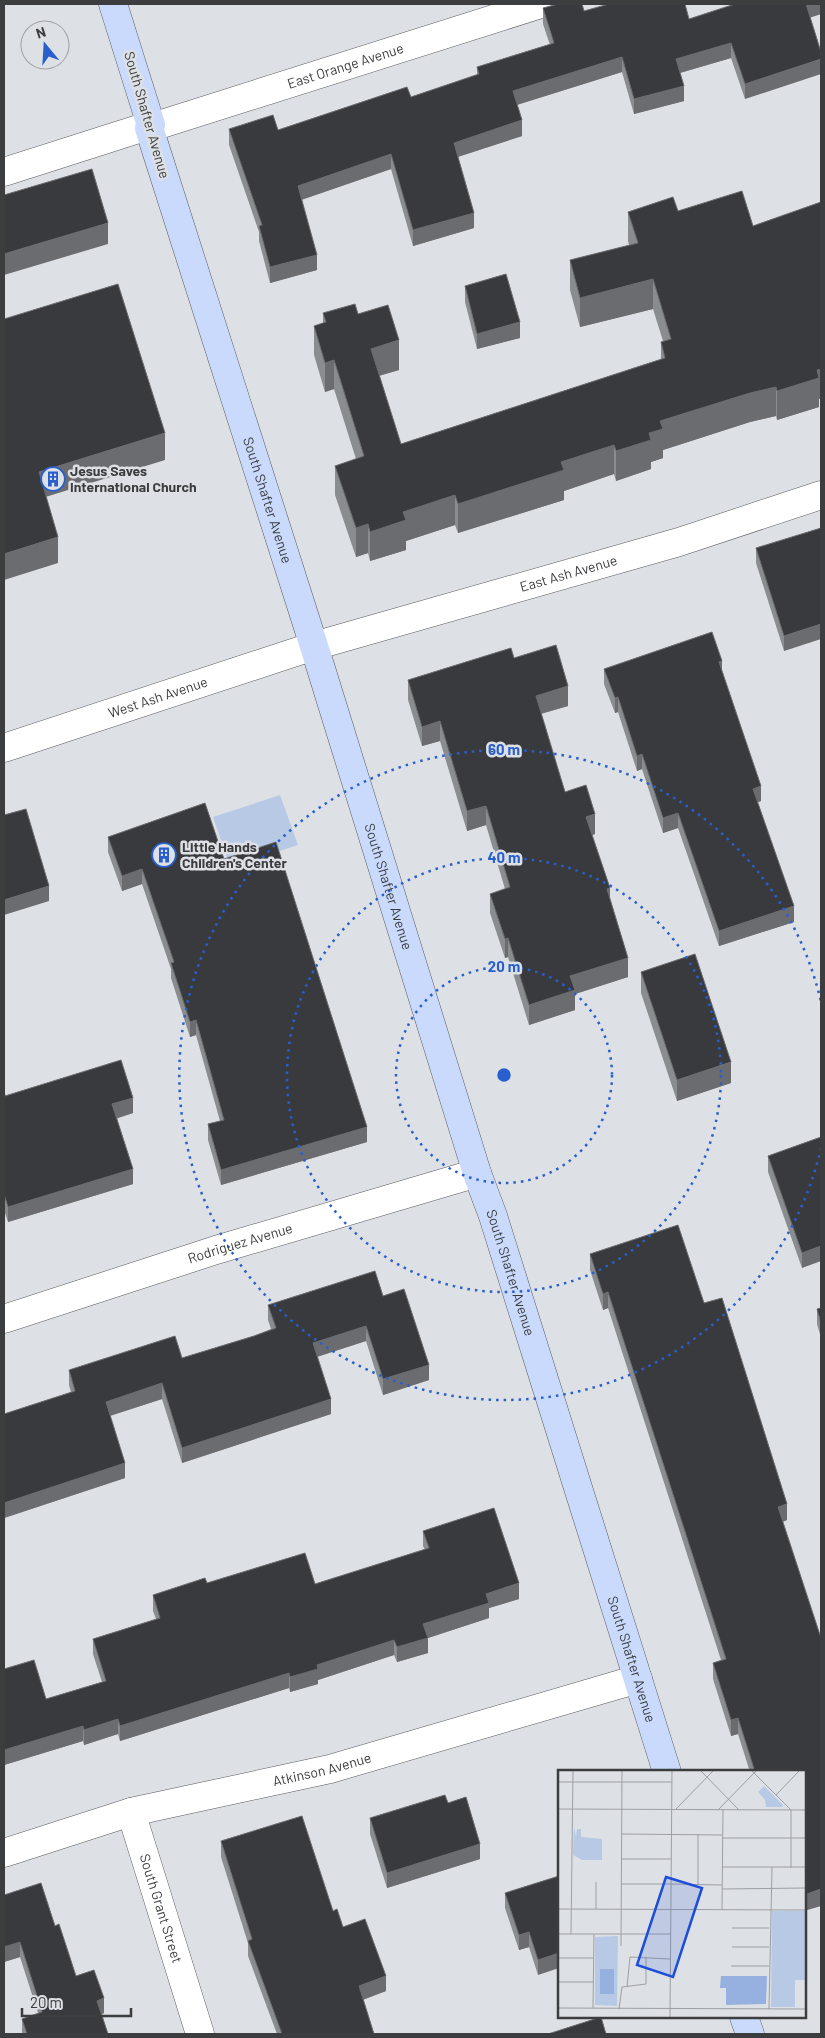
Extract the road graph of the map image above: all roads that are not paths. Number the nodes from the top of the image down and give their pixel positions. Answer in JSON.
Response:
{"nodes":[{"id":1,"x":113,"y":4,"type":"edge"},
{"id":2,"x":541,"y":4,"type":"edge"},
{"id":3,"x":150,"y":126,"type":"junction"},
{"id":4,"x":4,"y":172,"type":"edge"},
{"id":5,"x":821,"y":495,"type":"edge"},
{"id":6,"x":314,"y":646,"type":"junction"},
{"id":7,"x":4,"y":748,"type":"edge"},
{"id":8,"x":477,"y":1173,"type":"junction"},
{"id":9,"x":4,"y":1318,"type":"edge"},
{"id":10,"x":638,"y":1679,"type":"junction"},
{"id":11,"x":666,"y":1770,"type":"edge"},
{"id":12,"x":131,"y":1812,"type":"junction"},
{"id":13,"x":4,"y":1853,"type":"edge"},
{"id":14,"x":744,"y":2018,"type":"edge"},
{"id":15,"x":200,"y":2034,"type":"edge"},
{"id":16,"x":750,"y":2034,"type":"edge"}],
"edges":[{"from":1,"to":3,"type":"main road","name":"South Shafter Avenue"},
{"from":2,"to":3,"type":"street","name":"East Orange Avenue"},
{"from":3,"to":4,"type":"street","name":"East Orange Avenue"},
{"from":3,"to":6,"type":"main road","name":"South Shafter Avenue"},
{"from":5,"to":6,"type":"street","name":"East Ash Avenue"},
{"from":6,"to":7,"type":"street","name":"West Ash Avenue"},
{"from":6,"to":8,"type":"main road","name":"South Shafter Avenue"},
{"from":8,"to":9,"type":"street","name":"Rodriguez Avenue"},
{"from":8,"to":10,"type":"main road","name":"South Shafter Avenue"},
{"from":10,"to":11,"type":"main road","name":"South Shafter Avenue"},
{"from":10,"to":12,"type":"street","name":"Atkinson Avenue"},
{"from":12,"to":13,"type":"street","name":"Atkinson Avenue"},
{"from":12,"to":15,"type":"street","name":"South Grant Street"},
{"from":14,"to":16,"type":"main road"}]}
